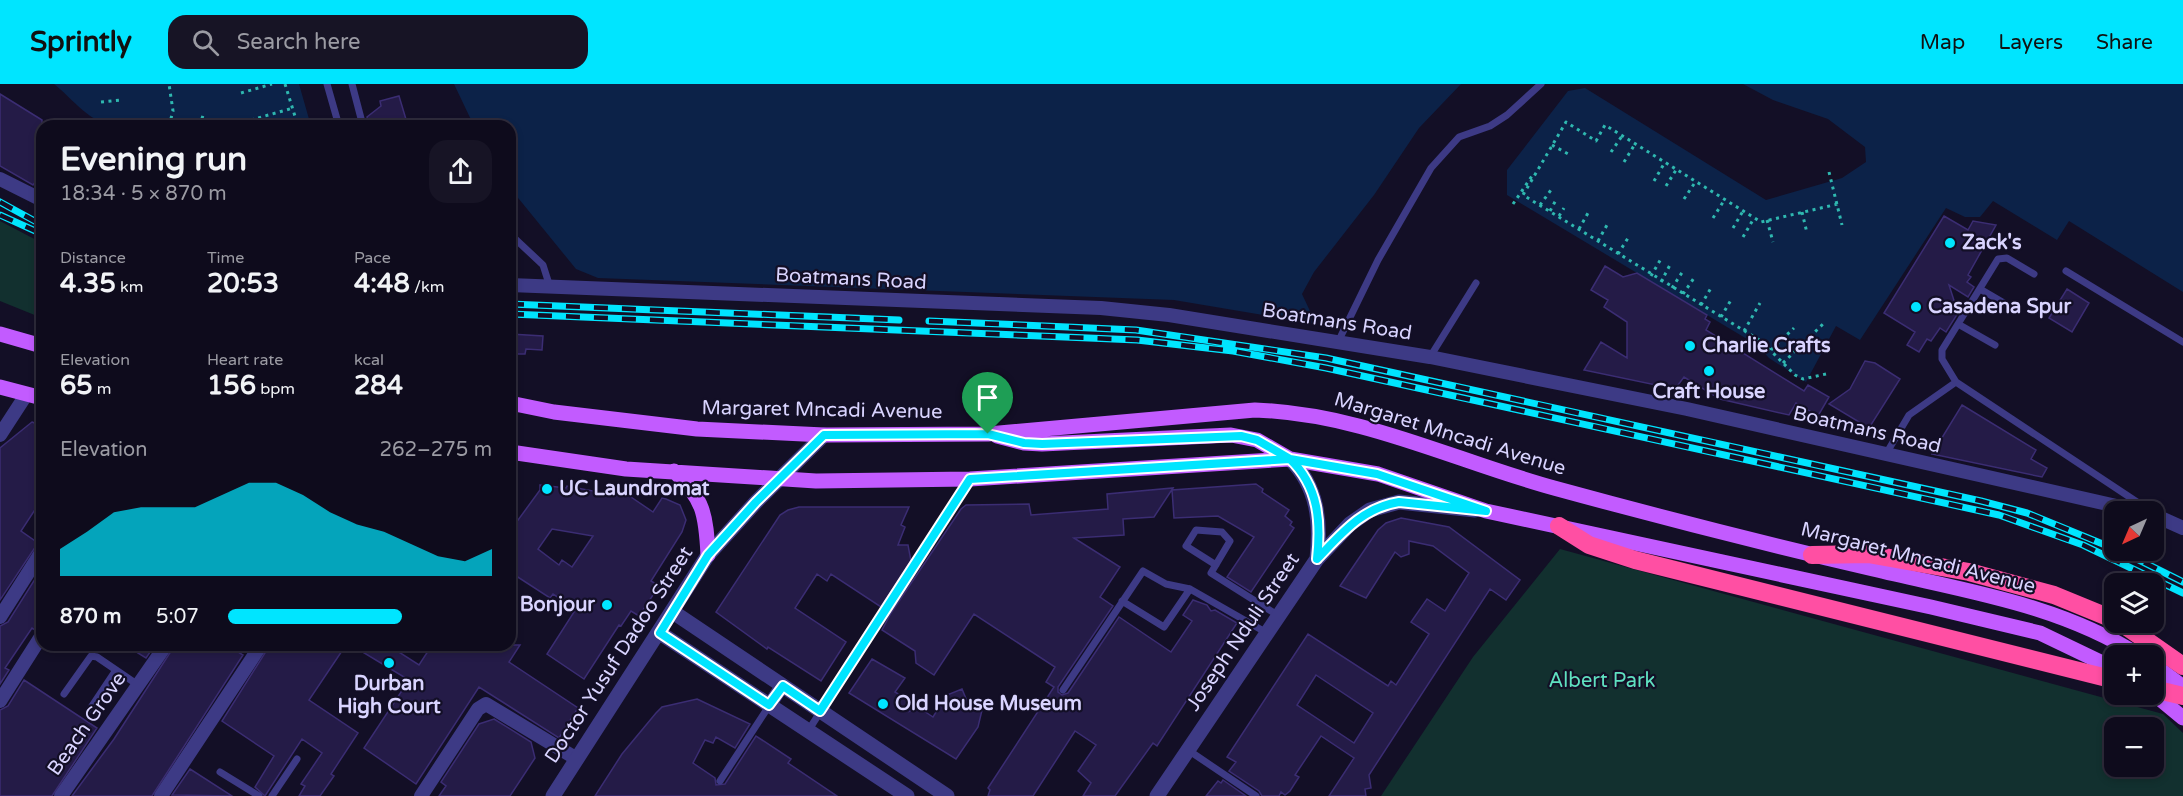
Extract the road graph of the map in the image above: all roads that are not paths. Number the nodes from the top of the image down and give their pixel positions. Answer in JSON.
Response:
{"nodes":[{"id":1,"x":327,"y":84,"type":"edge"},
{"id":2,"x":352,"y":84,"type":"edge"},
{"id":3,"x":1541,"y":84,"type":"edge"},
{"id":4,"x":337,"y":120,"type":"edge"},
{"id":5,"x":361,"y":120,"type":"edge"},
{"id":6,"x":0,"y":179,"type":"edge"},
{"id":7,"x":36,"y":197,"type":"edge"},
{"id":8,"x":516,"y":240,"type":"edge"},
{"id":9,"x":2066,"y":271,"type":"dead end"},
{"id":10,"x":2034,"y":274,"type":"dead end"},
{"id":11,"x":1476,"y":283,"type":"dead end"},
{"id":12,"x":516,"y":285,"type":"edge"},
{"id":13,"x":550,"y":287,"type":"junction"},
{"id":14,"x":1980,"y":289,"type":"junction"},
{"id":15,"x":2016,"y":310,"type":"dead end"},
{"id":16,"x":1958,"y":324,"type":"junction"},
{"id":17,"x":0,"y":334,"type":"edge"},
{"id":18,"x":1338,"y":342,"type":"junction"},
{"id":19,"x":2183,"y":342,"type":"edge"},
{"id":20,"x":36,"y":344,"type":"edge"},
{"id":21,"x":1995,"y":345,"type":"dead end"},
{"id":22,"x":1430,"y":357,"type":"junction"},
{"id":23,"x":1956,"y":382,"type":"junction"},
{"id":24,"x":0,"y":387,"type":"edge"},
{"id":25,"x":26,"y":395,"type":"junction"},
{"id":26,"x":36,"y":397,"type":"edge"},
{"id":27,"x":516,"y":404,"type":"edge"},
{"id":28,"x":988,"y":434,"type":"junction"},
{"id":29,"x":0,"y":435,"type":"edge"},
{"id":30,"x":824,"y":435,"type":"junction"},
{"id":31,"x":516,"y":453,"type":"edge"},
{"id":32,"x":1886,"y":454,"type":"junction"},
{"id":33,"x":1290,"y":459,"type":"junction"},
{"id":34,"x":674,"y":471,"type":"junction"},
{"id":35,"x":970,"y":479,"type":"junction"},
{"id":36,"x":777,"y":480,"type":"junction"},
{"id":37,"x":2135,"y":501,"type":"edge"},
{"id":38,"x":2104,"y":503,"type":"edge"},
{"id":39,"x":1486,"y":511,"type":"junction"},
{"id":40,"x":2164,"y":518,"type":"edge"},
{"id":41,"x":1559,"y":526,"type":"junction"},
{"id":42,"x":2183,"y":528,"type":"edge"},
{"id":43,"x":708,"y":555,"type":"junction"},
{"id":44,"x":1812,"y":555,"type":"junction"},
{"id":45,"x":1317,"y":559,"type":"junction"},
{"id":46,"x":36,"y":560,"type":"edge"},
{"id":47,"x":1216,"y":565,"type":"junction"},
{"id":48,"x":1190,"y":589,"type":"junction"},
{"id":49,"x":1122,"y":601,"type":"junction"},
{"id":50,"x":673,"y":612,"type":"junction"},
{"id":51,"x":2104,"y":615,"type":"edge"},
{"id":52,"x":1279,"y":616,"type":"junction"},
{"id":53,"x":0,"y":617,"type":"edge"},
{"id":54,"x":660,"y":633,"type":"junction"},
{"id":55,"x":1267,"y":633,"type":"junction"},
{"id":56,"x":2137,"y":633,"type":"edge"},
{"id":57,"x":36,"y":644,"type":"edge"},
{"id":58,"x":2122,"y":645,"type":"edge"},
{"id":59,"x":162,"y":651,"type":"edge"},
{"id":60,"x":257,"y":651,"type":"edge"},
{"id":61,"x":2104,"y":664,"type":"edge"},
{"id":62,"x":2183,"y":666,"type":"edge"},
{"id":63,"x":116,"y":670,"type":"junction"},
{"id":64,"x":2164,"y":673,"type":"edge"},
{"id":65,"x":2104,"y":677,"type":"edge"},
{"id":66,"x":138,"y":685,"type":"junction"},
{"id":67,"x":783,"y":686,"type":"junction"},
{"id":68,"x":2183,"y":687,"type":"edge"},
{"id":69,"x":1063,"y":690,"type":"dead end"},
{"id":70,"x":2164,"y":691,"type":"edge"},
{"id":71,"x":63,"y":694,"type":"dead end"},
{"id":72,"x":2183,"y":696,"type":"edge"},
{"id":73,"x":0,"y":701,"type":"edge"},
{"id":74,"x":2164,"y":702,"type":"edge"},
{"id":75,"x":769,"y":705,"type":"junction"},
{"id":76,"x":90,"y":709,"type":"dead end"},
{"id":77,"x":820,"y":711,"type":"junction"},
{"id":78,"x":2183,"y":718,"type":"edge"},
{"id":79,"x":807,"y":731,"type":"junction"},
{"id":80,"x":1188,"y":750,"type":"junction"},
{"id":81,"x":297,"y":759,"type":"dead end"},
{"id":82,"x":578,"y":759,"type":"junction"},
{"id":83,"x":220,"y":772,"type":"dead end"},
{"id":84,"x":720,"y":781,"type":"dead end"},
{"id":85,"x":61,"y":796,"type":"edge"},
{"id":86,"x":161,"y":796,"type":"edge"},
{"id":87,"x":259,"y":796,"type":"edge"},
{"id":88,"x":272,"y":796,"type":"edge"},
{"id":89,"x":421,"y":796,"type":"edge"},
{"id":90,"x":553,"y":796,"type":"edge"},
{"id":91,"x":907,"y":796,"type":"edge"},
{"id":92,"x":948,"y":796,"type":"edge"},
{"id":93,"x":1157,"y":796,"type":"edge"},
{"id":94,"x":1256,"y":796,"type":"edge"}],
"edges":[{"from":1,"to":4,"type":"lane"},
{"from":2,"to":5,"type":"lane"},
{"from":3,"to":18,"type":"lane"},
{"from":6,"to":7,"type":"street"},
{"from":8,"to":13,"type":"lane"},
{"from":9,"to":19,"type":"lane"},
{"from":10,"to":14,"type":"lane"},
{"from":11,"to":22,"type":"lane"},
{"from":12,"to":13,"type":"street","name":"Boatmans Road"},
{"from":13,"to":18,"type":"street","name":"Boatmans Road"},
{"from":14,"to":15,"type":"lane"},
{"from":14,"to":16,"type":"lane"},
{"from":16,"to":21,"type":"lane"},
{"from":16,"to":23,"type":"lane"},
{"from":17,"to":20,"type":"main road"},
{"from":18,"to":22,"type":"street","name":"Boatmans Road"},
{"from":22,"to":32,"type":"street","name":"Boatmans Road"},
{"from":23,"to":32,"type":"lane"},
{"from":23,"to":37,"type":"lane"},
{"from":24,"to":25,"type":"main road"},
{"from":25,"to":26,"type":"main road"},
{"from":25,"to":29,"type":"street"},
{"from":27,"to":30,"type":"main road","name":"Margaret Mncadi Avenue"},
{"from":28,"to":30,"type":"main road","name":"Margaret Mncadi Avenue"},
{"from":28,"to":33,"type":"main road"},
{"from":28,"to":44,"type":"main road","name":"Margaret Mncadi Avenue"},
{"from":30,"to":36,"type":"street","name":"Doctor Yusuf Dadoo Street"},
{"from":31,"to":34,"type":"main road"},
{"from":32,"to":38,"type":"street","name":"Boatmans Road"},
{"from":33,"to":35,"type":"main road"},
{"from":33,"to":39,"type":"main road"},
{"from":33,"to":45,"type":"street"},
{"from":34,"to":36,"type":"main road"},
{"from":34,"to":43,"type":"main road"},
{"from":35,"to":36,"type":"main road"},
{"from":35,"to":77,"type":"lane"},
{"from":36,"to":43,"type":"street","name":"Doctor Yusuf Dadoo Street"},
{"from":39,"to":41,"type":"main road"},
{"from":39,"to":45,"type":"street","name":"Joseph Nduli Street"},
{"from":40,"to":42,"type":"street"},
{"from":41,"to":61,"type":"main road"},
{"from":41,"to":65,"type":"highway"},
{"from":43,"to":50,"type":"street","name":"Doctor Yusuf Dadoo Street"},
{"from":44,"to":51,"type":"highway"},
{"from":44,"to":58,"type":"main road","name":"Margaret Mncadi Avenue"},
{"from":45,"to":52,"type":"street","name":"Joseph Nduli Street"},
{"from":46,"to":53,"type":"street"},
{"from":47,"to":47,"type":"lane"},
{"from":47,"to":52,"type":"lane"},
{"from":48,"to":49,"type":"lane"},
{"from":48,"to":49,"type":"lane"},
{"from":48,"to":55,"type":"lane"},
{"from":49,"to":69,"type":"lane"},
{"from":50,"to":54,"type":"street","name":"Doctor Yusuf Dadoo Street"},
{"from":50,"to":67,"type":"street"},
{"from":52,"to":55,"type":"street","name":"Joseph Nduli Street"},
{"from":54,"to":75,"type":"street"},
{"from":54,"to":82,"type":"street","name":"Doctor Yusuf Dadoo Street"},
{"from":55,"to":80,"type":"street","name":"Joseph Nduli Street"},
{"from":56,"to":62,"type":"highway"},
{"from":57,"to":73,"type":"street"},
{"from":59,"to":66,"type":"street","name":"Beach Grove"},
{"from":60,"to":86,"type":"street"},
{"from":63,"to":66,"type":"lane"},
{"from":63,"to":71,"type":"lane"},
{"from":63,"to":76,"type":"lane"},
{"from":64,"to":68,"type":"main road"},
{"from":66,"to":85,"type":"street","name":"Beach Grove"},
{"from":67,"to":75,"type":"street"},
{"from":67,"to":77,"type":"street"},
{"from":70,"to":72,"type":"highway"},
{"from":74,"to":78,"type":"main road"},
{"from":75,"to":79,"type":"street"},
{"from":75,"to":84,"type":"lane"},
{"from":77,"to":79,"type":"lane"},
{"from":77,"to":92,"type":"street"},
{"from":79,"to":91,"type":"street"},
{"from":80,"to":93,"type":"street","name":"Joseph Nduli Street"},
{"from":80,"to":94,"type":"lane"},
{"from":81,"to":88,"type":"lane"},
{"from":82,"to":89,"type":"street"},
{"from":82,"to":90,"type":"street","name":"Doctor Yusuf Dadoo Street"},
{"from":83,"to":87,"type":"lane"}]}
